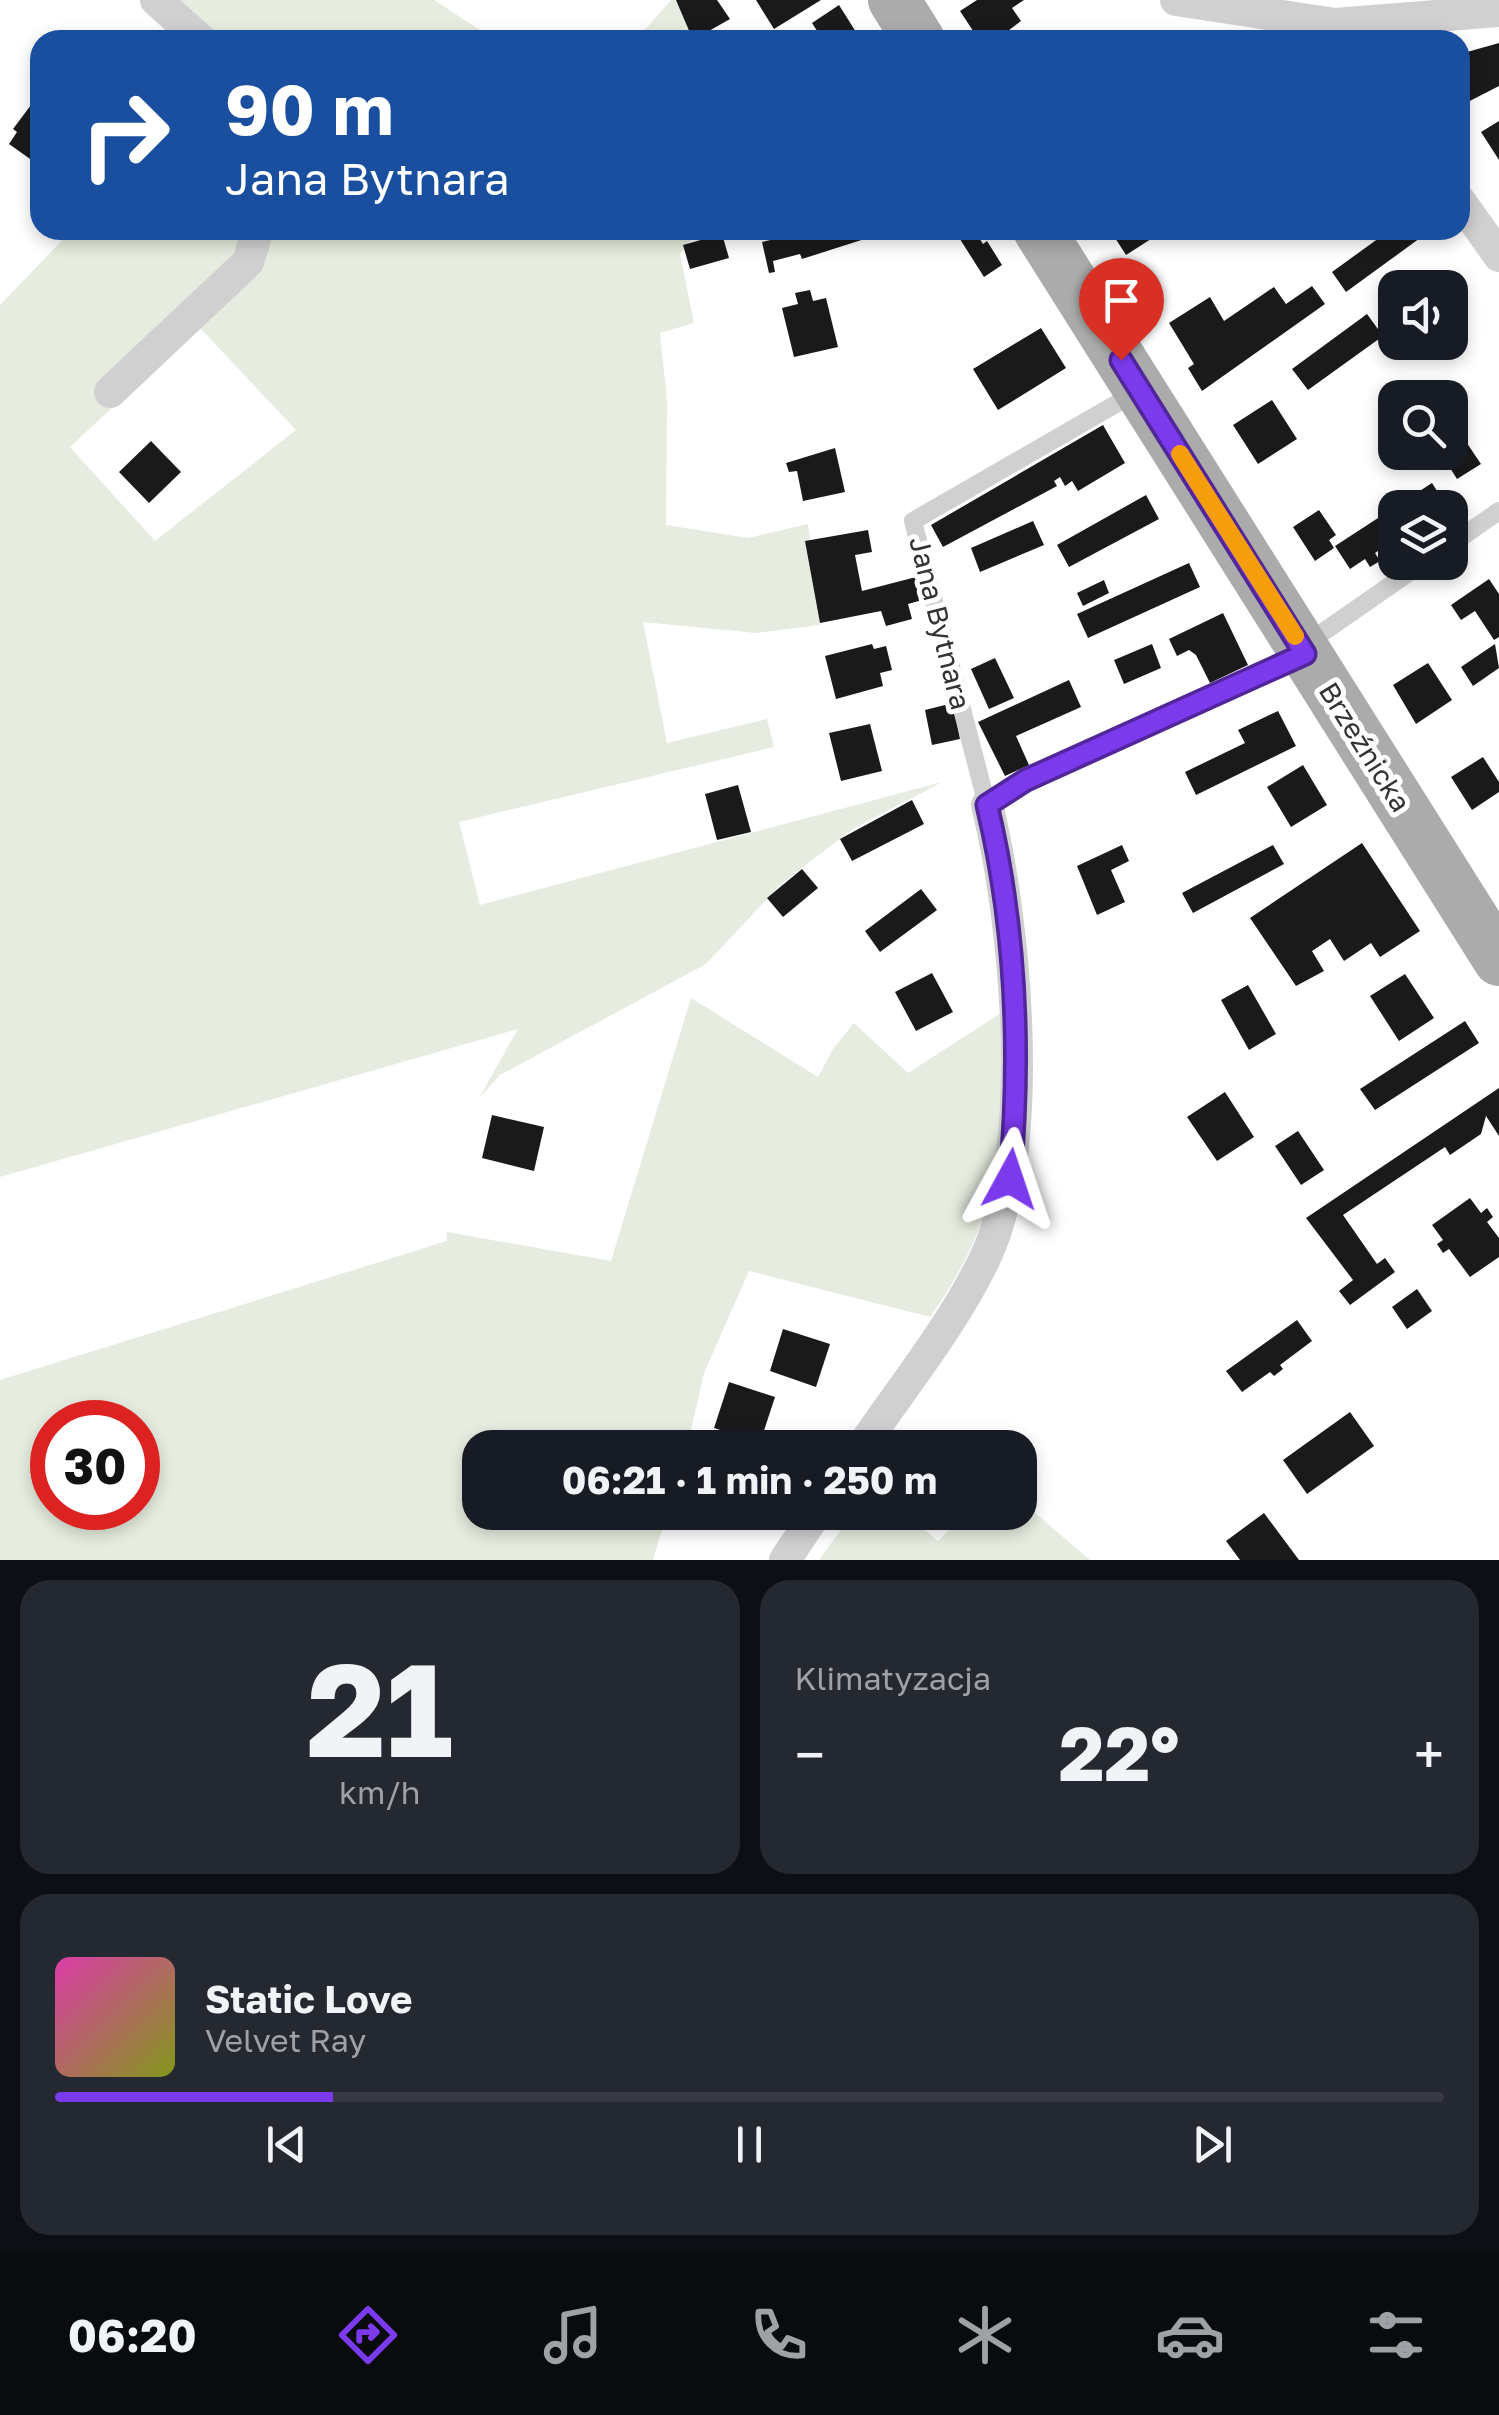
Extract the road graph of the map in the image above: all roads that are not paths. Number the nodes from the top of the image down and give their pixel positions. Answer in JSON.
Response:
{"nodes":[{"id":1,"x":156,"y":0,"type":"edge"},
{"id":2,"x":894,"y":0,"type":"edge"},
{"id":3,"x":1176,"y":0,"type":"edge"},
{"id":4,"x":1486,"y":8,"type":"edge"},
{"id":5,"x":190,"y":30,"type":"edge"},
{"id":6,"x":913,"y":30,"type":"edge"},
{"id":7,"x":1331,"y":30,"type":"edge"},
{"id":8,"x":1353,"y":30,"type":"edge"},
{"id":9,"x":1470,"y":214,"type":"edge"},
{"id":10,"x":255,"y":240,"type":"edge"},
{"id":11,"x":1045,"y":240,"type":"edge"},
{"id":12,"x":1499,"y":256,"type":"edge"},
{"id":13,"x":1140,"y":390,"type":"junction"},
{"id":14,"x":110,"y":392,"type":"dead end"},
{"id":15,"x":1499,"y":511,"type":"edge"},
{"id":16,"x":1468,"y":532,"type":"edge"},
{"id":17,"x":1399,"y":580,"type":"edge"},
{"id":18,"x":1303,"y":650,"type":"junction"},
{"id":19,"x":987,"y":805,"type":"junction"},
{"id":20,"x":1499,"y":960,"type":"edge"},
{"id":21,"x":873,"y":1430,"type":"edge"},
{"id":22,"x":805,"y":1530,"type":"edge"},
{"id":23,"x":785,"y":1560,"type":"edge"}],
"edges":[{"from":1,"to":5,"type":"street"},
{"from":2,"to":6,"type":"main road"},
{"from":3,"to":7,"type":"street"},
{"from":4,"to":8,"type":"street"},
{"from":9,"to":12,"type":"street"},
{"from":10,"to":14,"type":"street"},
{"from":11,"to":13,"type":"main road","name":"Brzeźnicka"},
{"from":13,"to":18,"type":"main road","name":"Brzeźnicka"},
{"from":13,"to":19,"type":"lane","name":"Jana Bytnara"},
{"from":15,"to":16,"type":"lane"},
{"from":17,"to":18,"type":"lane"},
{"from":18,"to":19,"type":"lane"},
{"from":18,"to":20,"type":"main road","name":"Brzeźnicka"},
{"from":19,"to":21,"type":"street","name":"Jana Bytnara"},
{"from":22,"to":23,"type":"street"}]}
